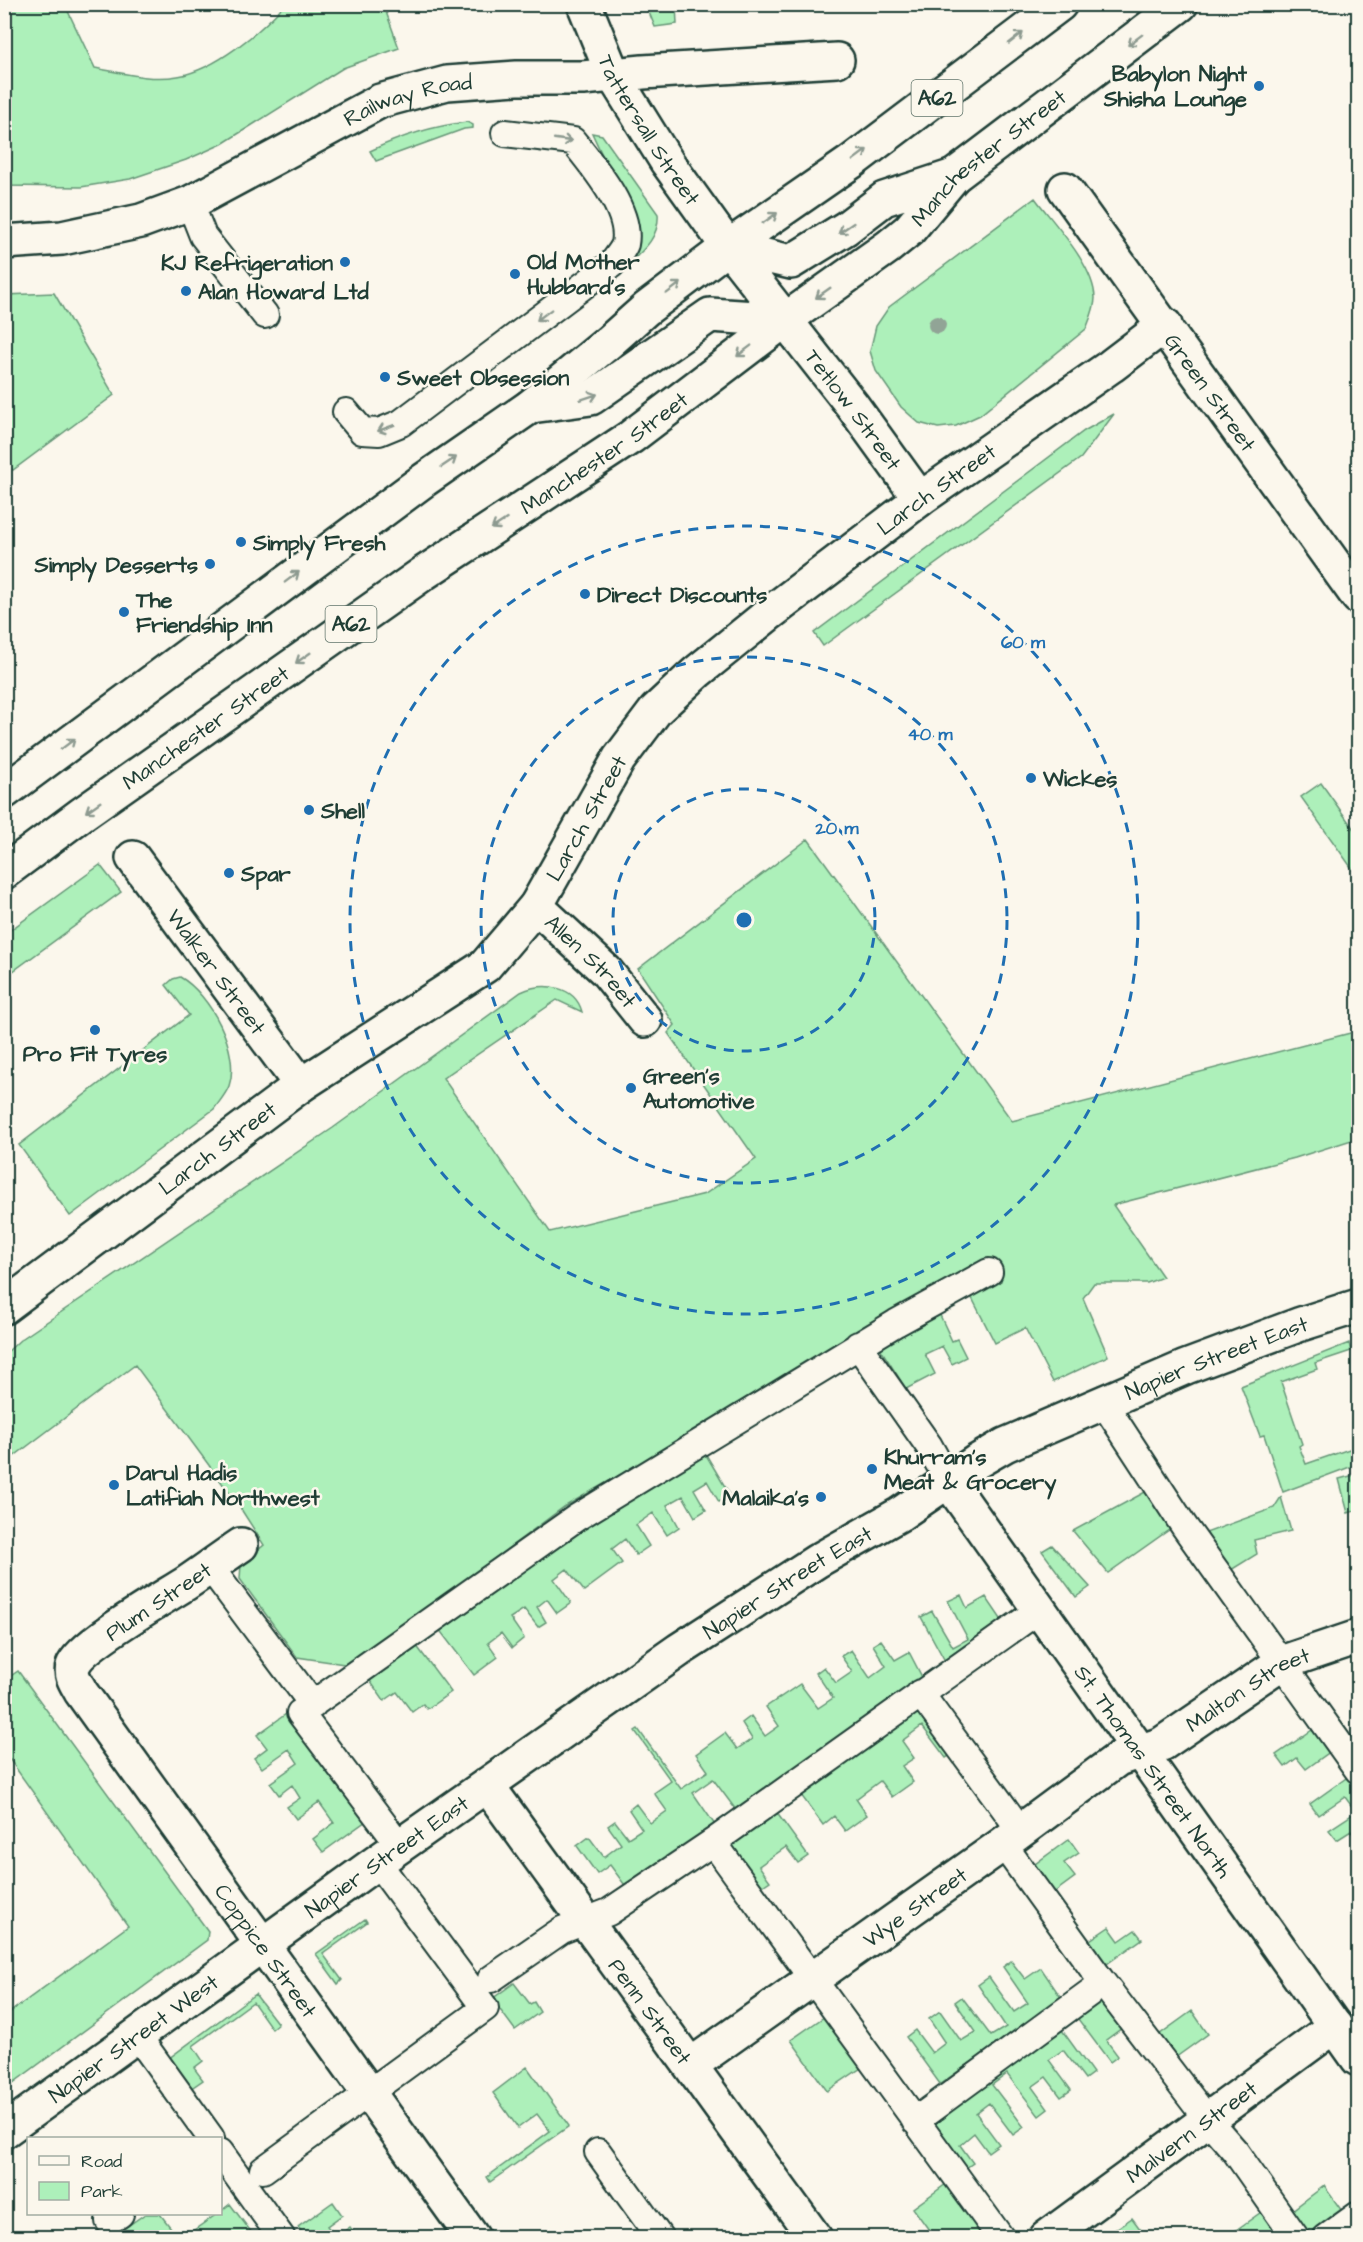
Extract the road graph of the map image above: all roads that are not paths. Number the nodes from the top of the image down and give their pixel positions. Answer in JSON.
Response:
{"nodes":[{"id":1,"x":584,"y":4,"type":"edge"},
{"id":2,"x":1060,"y":4,"type":"edge"},
{"id":3,"x":1181,"y":4,"type":"edge"},
{"id":4,"x":837,"y":60,"type":"dead end"},
{"id":5,"x":613,"y":75,"type":"junction"},
{"id":6,"x":505,"y":133,"type":"dead end"},
{"id":7,"x":954,"y":176,"type":"junction"},
{"id":8,"x":1065,"y":189,"type":"dead end"},
{"id":9,"x":190,"y":203,"type":"junction"},
{"id":10,"x":4,"y":242,"type":"edge"},
{"id":11,"x":728,"y":247,"type":"junction"},
{"id":12,"x":265,"y":315,"type":"dead end"},
{"id":13,"x":785,"y":320,"type":"junction"},
{"id":14,"x":1165,"y":325,"type":"junction"},
{"id":15,"x":531,"y":406,"type":"junction"},
{"id":16,"x":346,"y":412,"type":"dead end"},
{"id":17,"x":920,"y":499,"type":"junction"},
{"id":18,"x":1353,"y":577,"type":"edge"},
{"id":19,"x":4,"y":792,"type":"edge"},
{"id":20,"x":133,"y":858,"type":"dead end"},
{"id":21,"x":4,"y":872,"type":"edge"},
{"id":22,"x":536,"y":906,"type":"junction"},
{"id":23,"x":645,"y":1020,"type":"dead end"},
{"id":24,"x":301,"y":1085,"type":"junction"},
{"id":25,"x":989,"y":1272,"type":"dead end"},
{"id":26,"x":1359,"y":1306,"type":"edge"},
{"id":27,"x":4,"y":1307,"type":"edge"},
{"id":28,"x":858,"y":1345,"type":"junction"},
{"id":29,"x":1102,"y":1402,"type":"junction"},
{"id":30,"x":949,"y":1482,"type":"junction"},
{"id":31,"x":241,"y":1545,"type":"dead end"},
{"id":32,"x":210,"y":1567,"type":"junction"},
{"id":33,"x":1039,"y":1610,"type":"junction"},
{"id":34,"x":1359,"y":1637,"type":"edge"},
{"id":35,"x":77,"y":1659,"type":"joint"},
{"id":36,"x":1281,"y":1663,"type":"junction"},
{"id":37,"x":920,"y":1693,"type":"junction"},
{"id":38,"x":312,"y":1705,"type":"junction"},
{"id":39,"x":1140,"y":1752,"type":"junction"},
{"id":40,"x":1359,"y":1770,"type":"edge"},
{"id":41,"x":488,"y":1785,"type":"junction"},
{"id":42,"x":1012,"y":1838,"type":"junction"},
{"id":43,"x":712,"y":1842,"type":"junction"},
{"id":44,"x":388,"y":1854,"type":"junction"},
{"id":45,"x":584,"y":1920,"type":"junction"},
{"id":46,"x":262,"y":1944,"type":"junction"},
{"id":47,"x":491,"y":1979,"type":"dead end"},
{"id":48,"x":812,"y":1980,"type":"junction"},
{"id":49,"x":1103,"y":1983,"type":"junction"},
{"id":50,"x":1335,"y":2026,"type":"junction"},
{"id":51,"x":137,"y":2035,"type":"junction"},
{"id":52,"x":1359,"y":2059,"type":"edge"},
{"id":53,"x":691,"y":2065,"type":"junction"},
{"id":54,"x":369,"y":2091,"type":"junction"},
{"id":55,"x":1207,"y":2119,"type":"junction"},
{"id":56,"x":915,"y":2121,"type":"junction"},
{"id":57,"x":4,"y":2131,"type":"edge"},
{"id":58,"x":210,"y":2137,"type":"edge"},
{"id":59,"x":598,"y":2152,"type":"dead end"},
{"id":60,"x":222,"y":2155,"type":"edge"},
{"id":61,"x":263,"y":2170,"type":"dead end"},
{"id":62,"x":1359,"y":2215,"type":"edge"},
{"id":63,"x":282,"y":2238,"type":"edge"},
{"id":64,"x":473,"y":2238,"type":"edge"},
{"id":65,"x":660,"y":2238,"type":"edge"},
{"id":66,"x":814,"y":2238,"type":"edge"},
{"id":67,"x":1001,"y":2238,"type":"edge"},
{"id":68,"x":1046,"y":2238,"type":"edge"},
{"id":69,"x":1296,"y":2238,"type":"edge"},
{"id":70,"x":1326,"y":2238,"type":"edge"}],
"edges":[{"from":1,"to":5,"type":"main road","name":"Tattersall Street"},
{"from":11,"to":2,"type":"main road","number":"A62","one_way":true},
{"from":3,"to":7,"type":"main road","name":"Manchester Street","number":"A62","one_way":true},
{"from":4,"to":5,"type":"main road","name":"Railway Road"},
{"from":5,"to":9,"type":"main road","name":"Railway Road"},
{"from":5,"to":11,"type":"main road","name":"Tattersall Street"},
{"from":6,"to":16,"type":"lane","one_way":true},
{"from":7,"to":11,"type":"main road","one_way":true},
{"from":7,"to":13,"type":"main road","name":"Manchester Street","number":"A62","one_way":true},
{"from":8,"to":14,"type":"main road","name":"Green Street"},
{"from":9,"to":10,"type":"main road","name":"Railway Road"},
{"from":9,"to":12,"type":"lane"},
{"from":11,"to":13,"type":"main road","name":"Tattersall Street"},
{"from":15,"to":11,"type":"main road","number":"A62","one_way":true},
{"from":15,"to":13,"type":"main road","one_way":true},
{"from":13,"to":17,"type":"main road","name":"Tetlow Street"},
{"from":13,"to":21,"type":"main road","name":"Manchester Street","number":"A62","one_way":true},
{"from":14,"to":17,"type":"main road","name":"Larch Street"},
{"from":14,"to":18,"type":"main road","name":"Green Street"},
{"from":19,"to":15,"type":"main road","number":"A62","one_way":true},
{"from":17,"to":22,"type":"main road","name":"Larch Street"},
{"from":20,"to":24,"type":"main road","name":"Walker Street"},
{"from":22,"to":23,"type":"main road","name":"Allen Street"},
{"from":22,"to":24,"type":"main road","name":"Larch Street"},
{"from":24,"to":27,"type":"main road","name":"Larch Street"},
{"from":25,"to":28,"type":"lane"},
{"from":26,"to":29,"type":"main road","name":"Napier Street East"},
{"from":28,"to":30,"type":"lane"},
{"from":28,"to":38,"type":"lane"},
{"from":29,"to":30,"type":"main road","name":"Napier Street East"},
{"from":29,"to":36,"type":"lane"},
{"from":30,"to":33,"type":"main road","name":"St. Thomas Street North"},
{"from":30,"to":41,"type":"main road","name":"Napier Street East"},
{"from":31,"to":32,"type":"main road","name":"Plum Street"},
{"from":32,"to":35,"type":"main road","name":"Plum Street"},
{"from":32,"to":38,"type":"lane"},
{"from":33,"to":37,"type":"lane"},
{"from":33,"to":39,"type":"main road","name":"St. Thomas Street North"},
{"from":34,"to":36,"type":"main road","name":"Malton Street"},
{"from":35,"to":46,"type":"main road","name":"Coppice Street"},
{"from":36,"to":39,"type":"main road","name":"Malton Street"},
{"from":36,"to":40,"type":"lane"},
{"from":37,"to":42,"type":"lane"},
{"from":37,"to":43,"type":"lane"},
{"from":38,"to":44,"type":"lane"},
{"from":39,"to":42,"type":"main road","name":"Wye Street"},
{"from":39,"to":50,"type":"main road","name":"St. Thomas Street North"},
{"from":41,"to":44,"type":"main road","name":"Napier Street East"},
{"from":41,"to":45,"type":"main road","name":"Penn Street"},
{"from":42,"to":48,"type":"main road","name":"Wye Street"},
{"from":42,"to":49,"type":"lane"},
{"from":43,"to":45,"type":"lane"},
{"from":43,"to":48,"type":"lane"},
{"from":44,"to":46,"type":"main road","name":"Napier Street East"},
{"from":44,"to":54,"type":"lane"},
{"from":45,"to":47,"type":"lane"},
{"from":45,"to":53,"type":"main road","name":"Penn Street"},
{"from":46,"to":51,"type":"main road","name":"Napier Street West"},
{"from":46,"to":54,"type":"main road","name":"Coppice Street"},
{"from":48,"to":53,"type":"main road","name":"Wye Street"},
{"from":48,"to":56,"type":"lane"},
{"from":49,"to":55,"type":"lane"},
{"from":49,"to":56,"type":"lane"},
{"from":50,"to":52,"type":"main road","name":"St. Thomas Street North"},
{"from":50,"to":55,"type":"main road","name":"Malvern Street"},
{"from":51,"to":57,"type":"main road","name":"Napier Street West"},
{"from":51,"to":58,"type":"lane"},
{"from":53,"to":66,"type":"main road","name":"Penn Street"},
{"from":54,"to":61,"type":"lane"},
{"from":54,"to":64,"type":"main road","name":"Coppice Street"},
{"from":55,"to":68,"type":"main road","name":"Malvern Street"},
{"from":55,"to":69,"type":"lane"},
{"from":56,"to":67,"type":"lane"},
{"from":59,"to":65,"type":"lane"},
{"from":60,"to":63,"type":"lane"},
{"from":62,"to":70,"type":"lane"}]}
